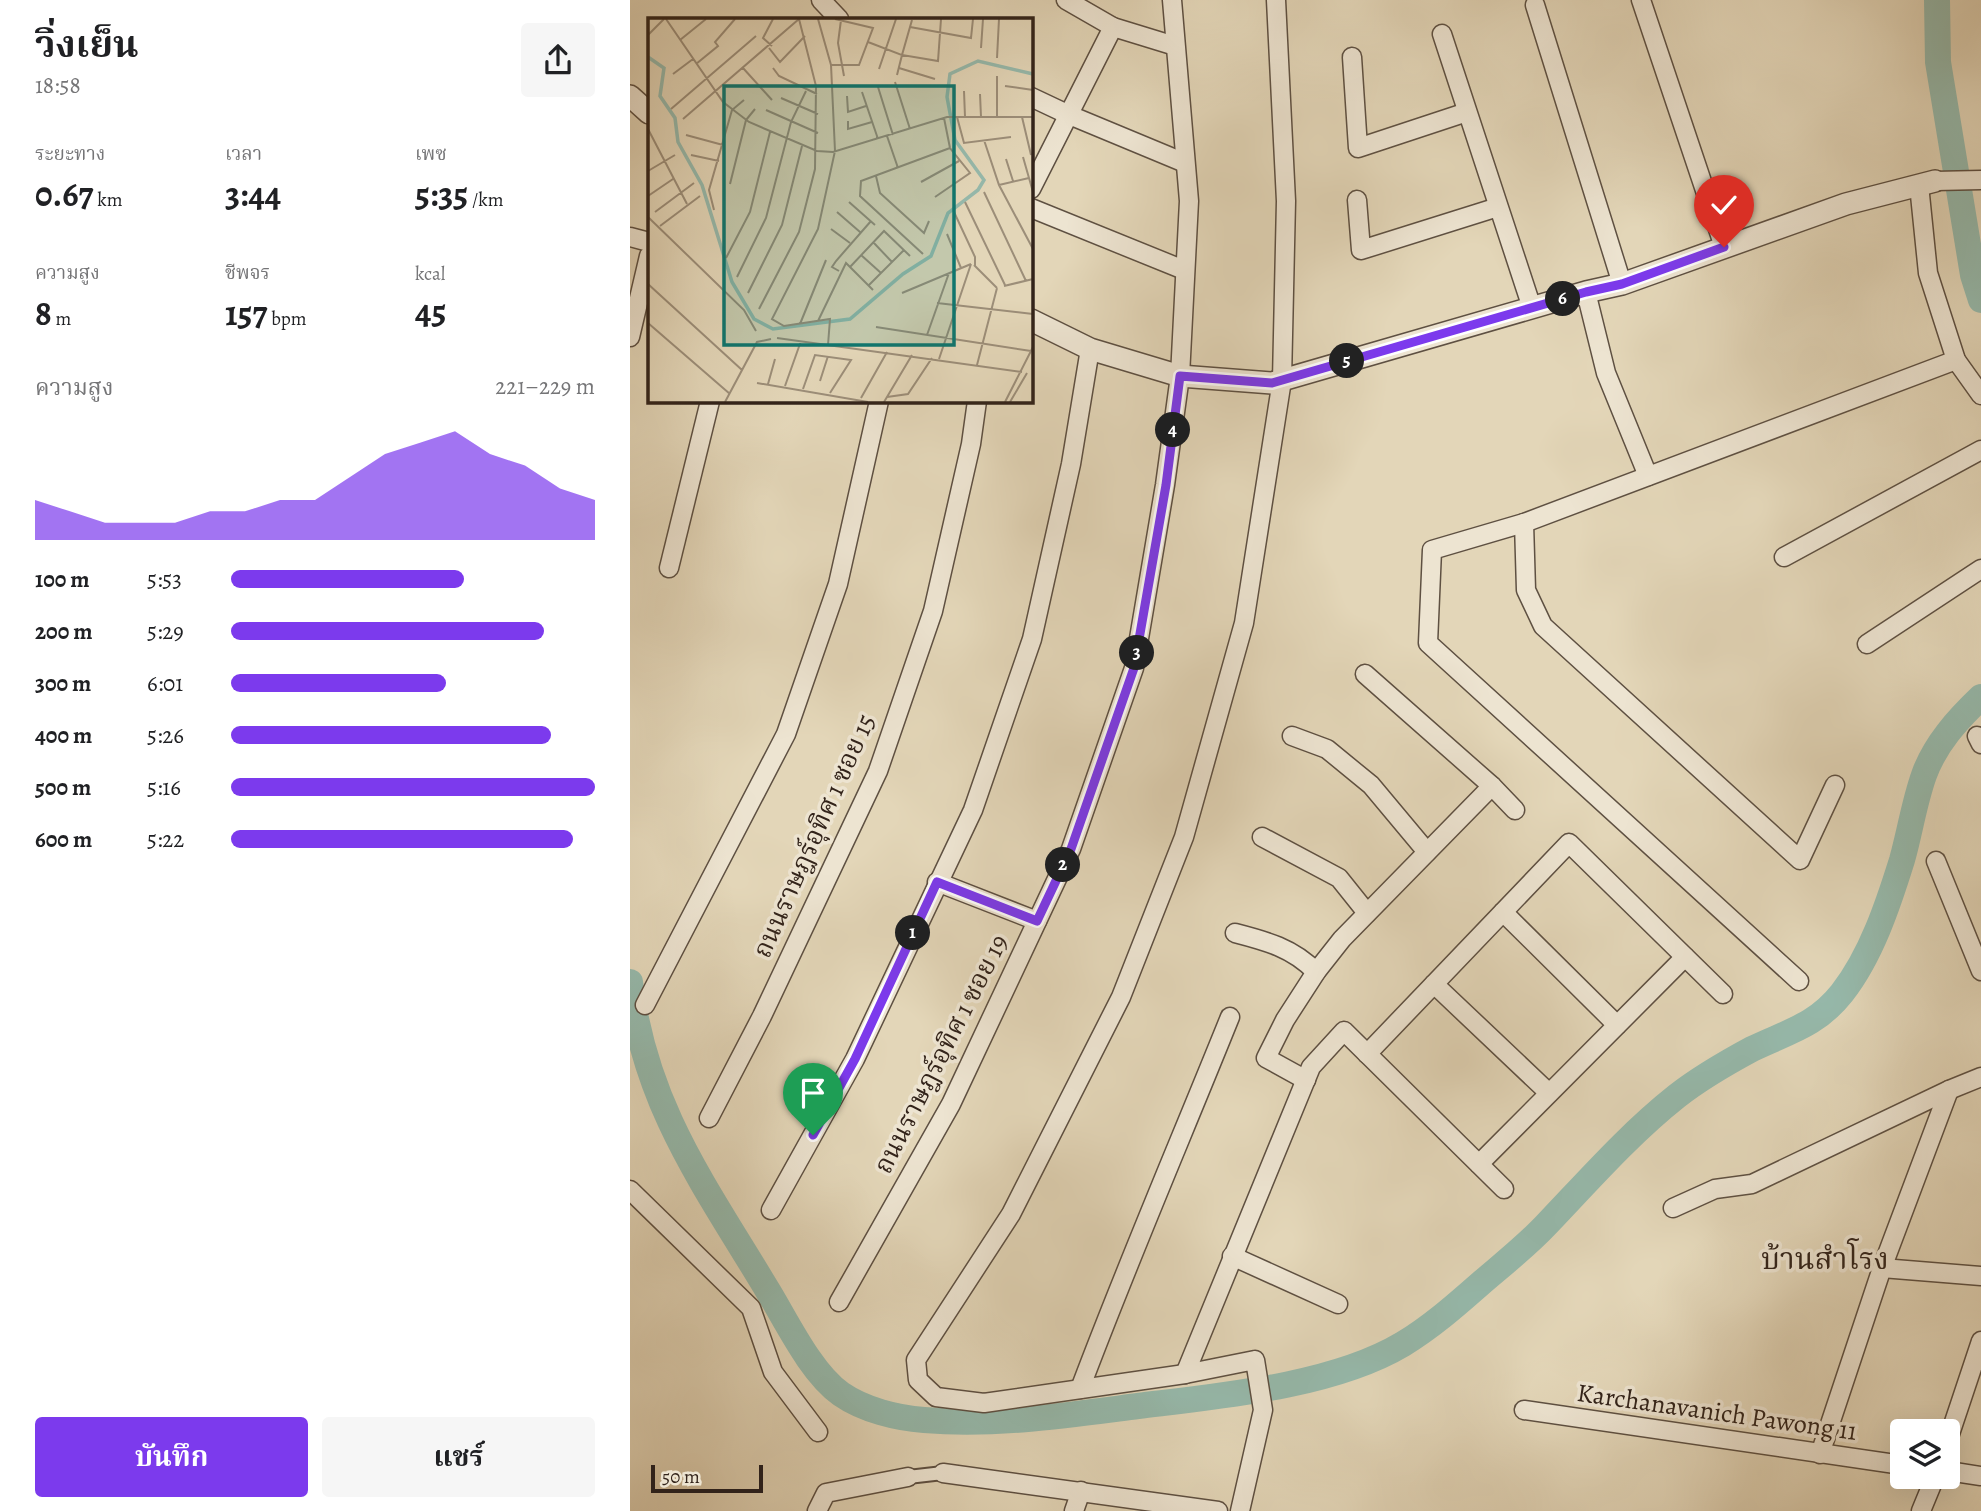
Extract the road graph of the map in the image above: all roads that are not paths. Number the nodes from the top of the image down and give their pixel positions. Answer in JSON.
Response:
{"nodes":[{"id":1,"x":821,"y":0,"type":"edge"},
{"id":2,"x":1066,"y":0,"type":"edge"},
{"id":3,"x":1172,"y":0,"type":"edge"},
{"id":4,"x":1276,"y":0,"type":"edge"},
{"id":5,"x":1640,"y":0,"type":"edge"},
{"id":6,"x":1535,"y":5,"type":"dead end"},
{"id":7,"x":838,"y":18,"type":"edge"},
{"id":8,"x":1113,"y":27,"type":"junction"},
{"id":9,"x":1442,"y":34,"type":"dead end"},
{"id":10,"x":1175,"y":46,"type":"junction"},
{"id":11,"x":1352,"y":57,"type":"dead end"},
{"id":12,"x":1032,"y":97,"type":"edge"},
{"id":13,"x":1466,"y":112,"type":"junction"},
{"id":14,"x":1067,"y":114,"type":"junction"},
{"id":15,"x":1185,"y":163,"type":"junction"},
{"id":16,"x":1981,"y":180,"type":"edge"},
{"id":17,"x":1927,"y":183,"type":"junction"},
{"id":18,"x":1032,"y":187,"type":"edge"},
{"id":19,"x":1357,"y":200,"type":"dead end"},
{"id":20,"x":1498,"y":207,"type":"junction"},
{"id":21,"x":1032,"y":208,"type":"edge"},
{"id":22,"x":630,"y":237,"type":"edge"},
{"id":23,"x":648,"y":242,"type":"edge"},
{"id":24,"x":1724,"y":247,"type":"junction"},
{"id":25,"x":648,"y":260,"type":"edge"},
{"id":26,"x":1184,"y":270,"type":"junction"},
{"id":27,"x":1622,"y":284,"type":"junction"},
{"id":28,"x":1586,"y":292,"type":"junction"},
{"id":29,"x":1532,"y":308,"type":"junction"},
{"id":30,"x":1032,"y":320,"type":"edge"},
{"id":31,"x":630,"y":337,"type":"edge"},
{"id":32,"x":1090,"y":349,"type":"junction"},
{"id":33,"x":1956,"y":360,"type":"junction"},
{"id":34,"x":1180,"y":376,"type":"junction"},
{"id":35,"x":1282,"y":380,"type":"junction"},
{"id":36,"x":1981,"y":395,"type":"edge"},
{"id":37,"x":710,"y":402,"type":"edge"},
{"id":38,"x":879,"y":402,"type":"edge"},
{"id":39,"x":977,"y":402,"type":"edge"},
{"id":40,"x":1981,"y":450,"type":"edge"},
{"id":41,"x":1648,"y":476,"type":"junction"},
{"id":42,"x":1524,"y":523,"type":"junction"},
{"id":43,"x":1784,"y":557,"type":"dead end"},
{"id":44,"x":669,"y":568,"type":"dead end"},
{"id":45,"x":1981,"y":569,"type":"edge"},
{"id":46,"x":1867,"y":644,"type":"dead end"},
{"id":47,"x":1365,"y":674,"type":"dead end"},
{"id":48,"x":1292,"y":736,"type":"dead end"},
{"id":49,"x":1835,"y":785,"type":"dead end"},
{"id":50,"x":1492,"y":786,"type":"junction"},
{"id":51,"x":1515,"y":810,"type":"dead end"},
{"id":52,"x":1262,"y":837,"type":"dead end"},
{"id":53,"x":1427,"y":852,"type":"junction"},
{"id":54,"x":1936,"y":862,"type":"dead end"},
{"id":55,"x":937,"y":882,"type":"junction"},
{"id":56,"x":1503,"y":912,"type":"junction"},
{"id":57,"x":1367,"y":913,"type":"junction"},
{"id":58,"x":1037,"y":921,"type":"junction"},
{"id":59,"x":1235,"y":933,"type":"dead end"},
{"id":60,"x":1685,"y":957,"type":"junction"},
{"id":61,"x":1981,"y":971,"type":"edge"},
{"id":62,"x":1316,"y":972,"type":"junction"},
{"id":63,"x":1799,"y":981,"type":"dead end"},
{"id":64,"x":1434,"y":984,"type":"junction"},
{"id":65,"x":1723,"y":994,"type":"dead end"},
{"id":66,"x":645,"y":1005,"type":"dead end"},
{"id":67,"x":1230,"y":1017,"type":"dead end"},
{"id":68,"x":1617,"y":1025,"type":"junction"},
{"id":69,"x":1367,"y":1054,"type":"junction"},
{"id":70,"x":1981,"y":1077,"type":"edge"},
{"id":71,"x":1306,"y":1080,"type":"junction"},
{"id":72,"x":1949,"y":1090,"type":"junction"},
{"id":73,"x":1549,"y":1093,"type":"junction"},
{"id":74,"x":709,"y":1118,"type":"dead end"},
{"id":75,"x":1479,"y":1164,"type":"junction"},
{"id":76,"x":630,"y":1189,"type":"edge"},
{"id":77,"x":1504,"y":1189,"type":"dead end"},
{"id":78,"x":1673,"y":1208,"type":"dead end"},
{"id":79,"x":771,"y":1210,"type":"dead end"},
{"id":80,"x":1232,"y":1256,"type":"junction"},
{"id":81,"x":1882,"y":1268,"type":"junction"},
{"id":82,"x":1981,"y":1276,"type":"edge"},
{"id":83,"x":839,"y":1302,"type":"dead end"},
{"id":84,"x":1338,"y":1304,"type":"dead end"},
{"id":85,"x":1981,"y":1341,"type":"edge"},
{"id":86,"x":1185,"y":1374,"type":"junction"},
{"id":87,"x":1080,"y":1390,"type":"junction"},
{"id":88,"x":1524,"y":1410,"type":"dead end"},
{"id":89,"x":1955,"y":1419,"type":"edge"},
{"id":90,"x":818,"y":1432,"type":"dead end"},
{"id":91,"x":1820,"y":1454,"type":"junction"},
{"id":92,"x":1890,"y":1463,"type":"edge"},
{"id":93,"x":943,"y":1473,"type":"joint"},
{"id":94,"x":1960,"y":1473,"type":"edge"},
{"id":95,"x":1981,"y":1476,"type":"edge"},
{"id":96,"x":908,"y":1478,"type":"joint"},
{"id":97,"x":1930,"y":1489,"type":"edge"},
{"id":98,"x":1081,"y":1491,"type":"junction"},
{"id":99,"x":817,"y":1511,"type":"edge"},
{"id":100,"x":1074,"y":1511,"type":"edge"},
{"id":101,"x":1218,"y":1511,"type":"edge"},
{"id":102,"x":1240,"y":1511,"type":"edge"},
{"id":103,"x":1921,"y":1511,"type":"edge"}],
"edges":[{"from":1,"to":7,"type":"street"},
{"from":2,"to":8,"type":"street"},
{"from":3,"to":10,"type":"street","name":"ถนนราษฎร์อุทิศ 1 ซอย 19"},
{"from":4,"to":35,"type":"street"},
{"from":5,"to":24,"type":"street"},
{"from":6,"to":27,"type":"street"},
{"from":8,"to":10,"type":"street"},
{"from":8,"to":14,"type":"street"},
{"from":9,"to":13,"type":"street"},
{"from":10,"to":15,"type":"street","name":"ถนนราษฎร์อุทิศ 1 ซอย 19"},
{"from":11,"to":13,"type":"street"},
{"from":12,"to":14,"type":"street"},
{"from":13,"to":20,"type":"street"},
{"from":14,"to":15,"type":"street"},
{"from":14,"to":18,"type":"street"},
{"from":15,"to":26,"type":"street","name":"ถนนราษฎร์อุทิศ 1 ซอย 19"},
{"from":16,"to":17,"type":"street"},
{"from":17,"to":24,"type":"street"},
{"from":17,"to":33,"type":"street"},
{"from":19,"to":20,"type":"street"},
{"from":20,"to":29,"type":"street"},
{"from":21,"to":26,"type":"street"},
{"from":22,"to":23,"type":"street"},
{"from":24,"to":27,"type":"street"},
{"from":25,"to":31,"type":"street"},
{"from":26,"to":34,"type":"street","name":"ถนนราษฎร์อุทิศ 1 ซอย 19"},
{"from":27,"to":28,"type":"street"},
{"from":28,"to":29,"type":"street"},
{"from":28,"to":41,"type":"street"},
{"from":29,"to":35,"type":"street"},
{"from":30,"to":32,"type":"street"},
{"from":32,"to":34,"type":"street"},
{"from":32,"to":55,"type":"street"},
{"from":33,"to":36,"type":"street"},
{"from":33,"to":41,"type":"street"},
{"from":34,"to":35,"type":"street"},
{"from":34,"to":58,"type":"street","name":"ถนนราษฎร์อุทิศ 1 ซอย 19"},
{"from":35,"to":87,"type":"street"},
{"from":37,"to":44,"type":"street"},
{"from":38,"to":66,"type":"street"},
{"from":39,"to":74,"type":"street","name":"ถนนราษฎร์อุทิศ 1 ซอย 15"},
{"from":40,"to":43,"type":"street"},
{"from":41,"to":42,"type":"street"},
{"from":42,"to":49,"type":"street"},
{"from":42,"to":63,"type":"street"},
{"from":45,"to":46,"type":"street"},
{"from":47,"to":50,"type":"street"},
{"from":48,"to":53,"type":"street"},
{"from":50,"to":51,"type":"street"},
{"from":50,"to":53,"type":"street"},
{"from":52,"to":57,"type":"street"},
{"from":53,"to":57,"type":"street"},
{"from":54,"to":61,"type":"street"},
{"from":55,"to":58,"type":"street"},
{"from":55,"to":79,"type":"street"},
{"from":56,"to":60,"type":"street"},
{"from":56,"to":64,"type":"street"},
{"from":56,"to":68,"type":"street"},
{"from":57,"to":62,"type":"street"},
{"from":58,"to":83,"type":"street","name":"ถนนราษฎร์อุทิศ 1 ซอย 19"},
{"from":59,"to":62,"type":"street"},
{"from":60,"to":65,"type":"street"},
{"from":60,"to":68,"type":"street"},
{"from":62,"to":71,"type":"street"},
{"from":64,"to":69,"type":"street"},
{"from":64,"to":73,"type":"street"},
{"from":67,"to":87,"type":"street"},
{"from":68,"to":73,"type":"street"},
{"from":69,"to":71,"type":"street"},
{"from":69,"to":75,"type":"street"},
{"from":70,"to":72,"type":"street"},
{"from":71,"to":80,"type":"street"},
{"from":72,"to":78,"type":"street"},
{"from":72,"to":81,"type":"street"},
{"from":73,"to":75,"type":"street"},
{"from":75,"to":77,"type":"street"},
{"from":76,"to":90,"type":"street"},
{"from":80,"to":84,"type":"street"},
{"from":80,"to":86,"type":"street"},
{"from":81,"to":82,"type":"street"},
{"from":81,"to":91,"type":"street"},
{"from":85,"to":89,"type":"street"},
{"from":86,"to":87,"type":"street"},
{"from":86,"to":102,"type":"street"},
{"from":88,"to":91,"type":"street","name":"Karchanavanich Pawong 11"},
{"from":91,"to":92,"type":"street","name":"Karchanavanich Pawong 11"},
{"from":93,"to":96,"type":"street"},
{"from":93,"to":98,"type":"street"},
{"from":94,"to":95,"type":"street"},
{"from":96,"to":99,"type":"street"},
{"from":97,"to":103,"type":"street"},
{"from":98,"to":100,"type":"street"},
{"from":98,"to":101,"type":"street"}]}
